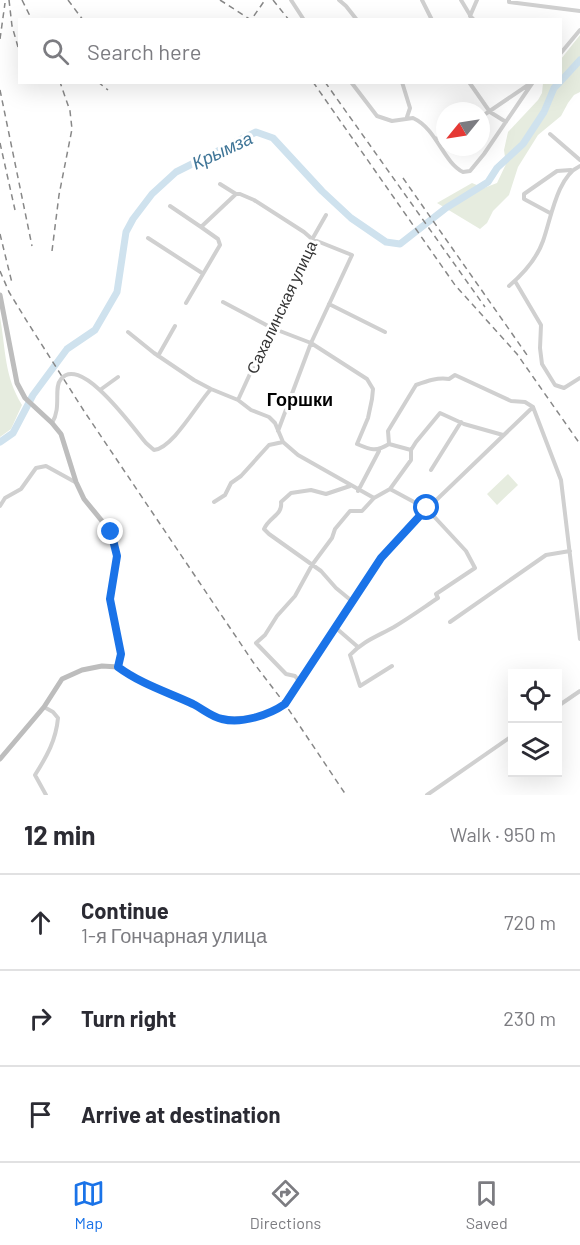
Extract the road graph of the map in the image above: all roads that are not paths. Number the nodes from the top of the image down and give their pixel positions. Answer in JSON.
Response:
{"nodes":[{"id":1,"x":291,"y":0,"type":"edge"},
{"id":2,"x":339,"y":0,"type":"edge"},
{"id":3,"x":422,"y":0,"type":"edge"},
{"id":4,"x":461,"y":0,"type":"edge"},
{"id":5,"x":477,"y":0,"type":"edge"},
{"id":6,"x":509,"y":0,"type":"edge"},
{"id":7,"x":580,"y":11,"type":"edge"},
{"id":8,"x":303,"y":18,"type":"edge"},
{"id":9,"x":355,"y":18,"type":"edge"},
{"id":10,"x":431,"y":18,"type":"edge"},
{"id":11,"x":472,"y":18,"type":"edge"},
{"id":12,"x":580,"y":30,"type":"edge"},
{"id":13,"x":562,"y":53,"type":"edge"},
{"id":14,"x":353,"y":84,"type":"edge"},
{"id":15,"x":403,"y":84,"type":"edge"},
{"id":16,"x":470,"y":84,"type":"edge"},
{"id":17,"x":531,"y":84,"type":"edge"},
{"id":18,"x":531,"y":84,"type":"edge"},
{"id":19,"x":483,"y":102,"type":"edge"},
{"id":20,"x":490,"y":112,"type":"joint"},
{"id":21,"x":407,"y":117,"type":"junction"},
{"id":22,"x":506,"y":122,"type":"junction"},
{"id":23,"x":550,"y":134,"type":"dead end"},
{"id":24,"x":436,"y":139,"type":"edge"},
{"id":25,"x":490,"y":145,"type":"edge"},
{"id":26,"x":448,"y":156,"type":"edge"},
{"id":27,"x":482,"y":156,"type":"edge"},
{"id":28,"x":580,"y":160,"type":"edge"},
{"id":29,"x":580,"y":166,"type":"edge"},
{"id":30,"x":572,"y":170,"type":"junction"},
{"id":31,"x":220,"y":184,"type":"dead end"},
{"id":32,"x":236,"y":194,"type":"junction"},
{"id":33,"x":170,"y":206,"type":"dead end"},
{"id":34,"x":550,"y":213,"type":"junction"},
{"id":35,"x":326,"y":215,"type":"dead end"},
{"id":36,"x":201,"y":227,"type":"junction"},
{"id":37,"x":148,"y":238,"type":"dead end"},
{"id":38,"x":312,"y":240,"type":"junction"},
{"id":39,"x":202,"y":273,"type":"junction"},
{"id":40,"x":515,"y":281,"type":"junction"},
{"id":41,"x":509,"y":286,"type":"dead end"},
{"id":42,"x":0,"y":295,"type":"edge"},
{"id":43,"x":223,"y":302,"type":"dead end"},
{"id":44,"x":186,"y":303,"type":"dead end"},
{"id":45,"x":329,"y":304,"type":"junction"},
{"id":46,"x":175,"y":326,"type":"dead end"},
{"id":47,"x":272,"y":328,"type":"junction"},
{"id":48,"x":128,"y":332,"type":"dead end"},
{"id":49,"x":385,"y":332,"type":"dead end"},
{"id":50,"x":311,"y":343,"type":"junction"},
{"id":51,"x":158,"y":356,"type":"junction"},
{"id":52,"x":118,"y":377,"type":"dead end"},
{"id":53,"x":580,"y":378,"type":"edge"},
{"id":54,"x":211,"y":389,"type":"junction"},
{"id":55,"x":100,"y":390,"type":"junction"},
{"id":56,"x":238,"y":400,"type":"junction"},
{"id":57,"x":533,"y":407,"type":"junction"},
{"id":58,"x":461,"y":422,"type":"junction"},
{"id":59,"x":52,"y":423,"type":"junction"},
{"id":60,"x":278,"y":432,"type":"junction"},
{"id":61,"x":504,"y":435,"type":"junction"},
{"id":62,"x":283,"y":442,"type":"junction"},
{"id":63,"x":389,"y":444,"type":"junction"},
{"id":64,"x":379,"y":450,"type":"junction"},
{"id":65,"x":411,"y":450,"type":"junction"},
{"id":66,"x":431,"y":470,"type":"dead end"},
{"id":67,"x":76,"y":482,"type":"junction"},
{"id":68,"x":350,"y":486,"type":"junction"},
{"id":69,"x":390,"y":489,"type":"junction"},
{"id":70,"x":358,"y":491,"type":"junction"},
{"id":71,"x":374,"y":498,"type":"junction"},
{"id":72,"x":214,"y":502,"type":"dead end"},
{"id":73,"x":0,"y":506,"type":"edge"},
{"id":74,"x":427,"y":508,"type":"junction"},
{"id":75,"x":570,"y":552,"type":"junction"},
{"id":76,"x":312,"y":565,"type":"junction"},
{"id":77,"x":353,"y":602,"type":"junction"},
{"id":78,"x":450,"y":622,"type":"dead end"},
{"id":79,"x":336,"y":628,"type":"junction"},
{"id":80,"x":580,"y":639,"type":"edge"},
{"id":81,"x":358,"y":647,"type":"junction"},
{"id":82,"x":392,"y":666,"type":"dead end"},
{"id":83,"x":118,"y":667,"type":"junction"},
{"id":84,"x":300,"y":682,"type":"junction"},
{"id":85,"x":580,"y":691,"type":"edge"},
{"id":86,"x":562,"y":703,"type":"edge"},
{"id":87,"x":44,"y":707,"type":"junction"},
{"id":88,"x":508,"y":739,"type":"edge"},
{"id":89,"x":0,"y":759,"type":"edge"},
{"id":90,"x":46,"y":795,"type":"edge"},
{"id":91,"x":427,"y":795,"type":"edge"}],
"edges":[{"from":1,"to":8,"type":"street"},
{"from":2,"to":9,"type":"street"},
{"from":3,"to":10,"type":"street"},
{"from":4,"to":11,"type":"street"},
{"from":5,"to":11,"type":"street"},
{"from":6,"to":7,"type":"street"},
{"from":12,"to":13,"type":"street"},
{"from":14,"to":21,"type":"street"},
{"from":15,"to":21,"type":"street"},
{"from":16,"to":19,"type":"street"},
{"from":17,"to":20,"type":"street"},
{"from":18,"to":22,"type":"street"},
{"from":20,"to":22,"type":"street"},
{"from":21,"to":24,"type":"street"},
{"from":22,"to":25,"type":"street"},
{"from":23,"to":28,"type":"street"},
{"from":26,"to":27,"type":"street"},
{"from":29,"to":30,"type":"street"},
{"from":30,"to":34,"type":"street"},
{"from":30,"to":34,"type":"street"},
{"from":31,"to":32,"type":"street"},
{"from":32,"to":36,"type":"street"},
{"from":32,"to":38,"type":"street"},
{"from":33,"to":36,"type":"street"},
{"from":34,"to":40,"type":"street"},
{"from":35,"to":38,"type":"street","name":"Сахалинская улица"},
{"from":36,"to":39,"type":"street"},
{"from":37,"to":39,"type":"street"},
{"from":38,"to":45,"type":"street"},
{"from":38,"to":47,"type":"street","name":"Сахалинская улица"},
{"from":39,"to":44,"type":"street"},
{"from":40,"to":41,"type":"street"},
{"from":40,"to":53,"type":"street"},
{"from":42,"to":59,"type":"street"},
{"from":43,"to":47,"type":"street"},
{"from":45,"to":49,"type":"street"},
{"from":45,"to":50,"type":"street"},
{"from":46,"to":51,"type":"street"},
{"from":47,"to":50,"type":"street"},
{"from":47,"to":56,"type":"street","name":"Сахалинская улица"},
{"from":48,"to":51,"type":"street"},
{"from":50,"to":60,"type":"street"},
{"from":50,"to":64,"type":"street"},
{"from":51,"to":54,"type":"street"},
{"from":52,"to":55,"type":"street"},
{"from":54,"to":55,"type":"street"},
{"from":54,"to":56,"type":"street"},
{"from":55,"to":59,"type":"street"},
{"from":56,"to":60,"type":"street"},
{"from":57,"to":61,"type":"street"},
{"from":57,"to":63,"type":"street"},
{"from":57,"to":75,"type":"street"},
{"from":58,"to":61,"type":"street"},
{"from":58,"to":65,"type":"street"},
{"from":58,"to":66,"type":"street"},
{"from":59,"to":67,"type":"street"},
{"from":60,"to":62,"type":"street"},
{"from":61,"to":74,"type":"street"},
{"from":62,"to":68,"type":"street"},
{"from":62,"to":72,"type":"street"},
{"from":63,"to":64,"type":"street"},
{"from":63,"to":65,"type":"street"},
{"from":64,"to":70,"type":"street"},
{"from":65,"to":69,"type":"street"},
{"from":67,"to":73,"type":"street"},
{"from":67,"to":83,"type":"street"},
{"from":68,"to":70,"type":"street"},
{"from":68,"to":76,"type":"street"},
{"from":69,"to":71,"type":"street"},
{"from":69,"to":74,"type":"street"},
{"from":70,"to":71,"type":"street"},
{"from":71,"to":76,"type":"street"},
{"from":74,"to":77,"type":"street"},
{"from":74,"to":81,"type":"street"},
{"from":75,"to":78,"type":"street"},
{"from":75,"to":80,"type":"street"},
{"from":76,"to":77,"type":"street"},
{"from":76,"to":84,"type":"street"},
{"from":77,"to":79,"type":"street"},
{"from":79,"to":81,"type":"street"},
{"from":79,"to":84,"type":"street"},
{"from":81,"to":82,"type":"street"},
{"from":83,"to":84,"type":"street"},
{"from":83,"to":87,"type":"street"},
{"from":85,"to":86,"type":"street"},
{"from":87,"to":89,"type":"street"},
{"from":87,"to":90,"type":"street"},
{"from":88,"to":91,"type":"street"}]}
